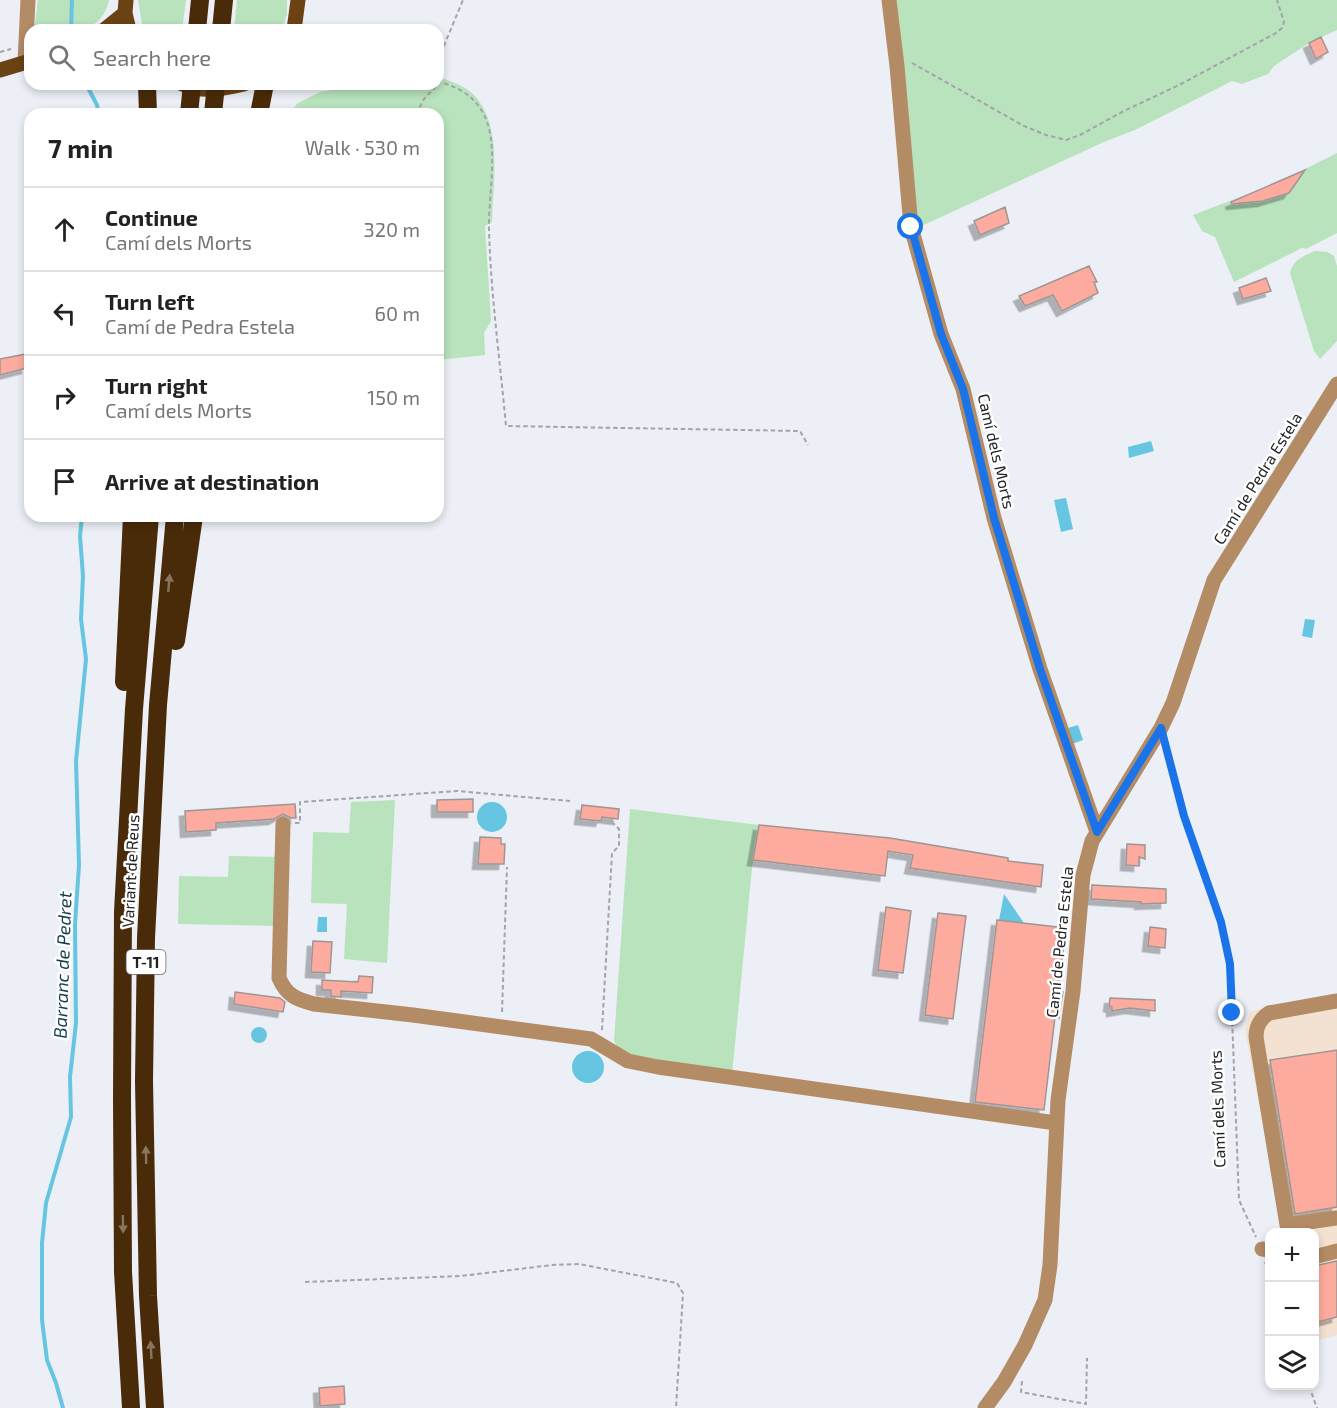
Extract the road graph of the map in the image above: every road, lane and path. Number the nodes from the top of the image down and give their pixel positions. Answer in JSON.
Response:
{"nodes":[{"id":1,"x":28,"y":0,"type":"edge"},
{"id":2,"x":200,"y":0,"type":"edge"},
{"id":3,"x":224,"y":0,"type":"edge"},
{"id":4,"x":463,"y":0,"type":"edge"},
{"id":5,"x":889,"y":0,"type":"edge"},
{"id":6,"x":1278,"y":0,"type":"edge"},
{"id":7,"x":300,"y":2,"type":"edge"},
{"id":8,"x":125,"y":6,"type":"edge"},
{"id":9,"x":28,"y":24,"type":"edge"},
{"id":10,"x":109,"y":24,"type":"edge"},
{"id":11,"x":128,"y":24,"type":"edge"},
{"id":12,"x":198,"y":24,"type":"edge"},
{"id":13,"x":222,"y":24,"type":"edge"},
{"id":14,"x":295,"y":24,"type":"edge"},
{"id":15,"x":444,"y":47,"type":"edge"},
{"id":16,"x":24,"y":62,"type":"edge"},
{"id":17,"x":907,"y":62,"type":"dead end"},
{"id":18,"x":0,"y":70,"type":"edge"},
{"id":19,"x":444,"y":84,"type":"edge"},
{"id":20,"x":147,"y":90,"type":"edge"},
{"id":21,"x":191,"y":90,"type":"edge"},
{"id":22,"x":215,"y":90,"type":"edge"},
{"id":23,"x":264,"y":90,"type":"edge"},
{"id":24,"x":432,"y":90,"type":"edge"},
{"id":25,"x":148,"y":108,"type":"edge"},
{"id":26,"x":190,"y":108,"type":"edge"},
{"id":27,"x":214,"y":108,"type":"edge"},
{"id":28,"x":260,"y":108,"type":"edge"},
{"id":29,"x":419,"y":108,"type":"edge"},
{"id":30,"x":1337,"y":384,"type":"edge"},
{"id":31,"x":808,"y":445,"type":"dead end"},
{"id":32,"x":132,"y":522,"type":"edge"},
{"id":33,"x":150,"y":522,"type":"edge"},
{"id":34,"x":174,"y":522,"type":"edge"},
{"id":35,"x":193,"y":522,"type":"edge"},
{"id":36,"x":1161,"y":728,"type":"junction"},
{"id":37,"x":570,"y":801,"type":"dead end"},
{"id":38,"x":612,"y":822,"type":"dead end"},
{"id":39,"x":283,"y":824,"type":"joint"},
{"id":40,"x":1097,"y":832,"type":"junction"},
{"id":41,"x":507,"y":867,"type":"dead end"},
{"id":42,"x":146,"y":938,"type":"junction"},
{"id":43,"x":1337,"y":1001,"type":"edge"},
{"id":44,"x":501,"y":1027,"type":"junction"},
{"id":45,"x":601,"y":1045,"type":"junction"},
{"id":46,"x":122,"y":1098,"type":"junction"},
{"id":47,"x":1056,"y":1123,"type":"junction"},
{"id":48,"x":1337,"y":1218,"type":"edge"},
{"id":49,"x":1265,"y":1249,"type":"edge"},
{"id":50,"x":1337,"y":1251,"type":"edge"},
{"id":51,"x":1319,"y":1256,"type":"edge"},
{"id":52,"x":305,"y":1282,"type":"dead end"},
{"id":53,"x":1087,"y":1358,"type":"dead end"},
{"id":54,"x":1022,"y":1382,"type":"dead end"},
{"id":55,"x":1310,"y":1390,"type":"edge"},
{"id":56,"x":131,"y":1408,"type":"edge"},
{"id":57,"x":155,"y":1408,"type":"edge"},
{"id":58,"x":676,"y":1408,"type":"edge"},
{"id":59,"x":985,"y":1408,"type":"edge"},
{"id":60,"x":1317,"y":1408,"type":"edge"}],
"edges":[{"from":1,"to":9,"type":"street"},
{"from":2,"to":12,"type":"highway"},
{"from":3,"to":13,"type":"highway"},
{"from":4,"to":15,"type":"path"},
{"from":5,"to":40,"type":"street","name":"Camí dels Morts"},
{"from":6,"to":17,"type":"path"},
{"from":7,"to":14,"type":"main road"},
{"from":8,"to":10,"type":"main road"},
{"from":8,"to":11,"type":"main road"},
{"from":16,"to":18,"type":"main road"},
{"from":19,"to":31,"type":"path"},
{"from":20,"to":25,"type":"highway"},
{"from":21,"to":26,"type":"highway"},
{"from":22,"to":27,"type":"highway"},
{"from":23,"to":28,"type":"highway"},
{"from":24,"to":29,"type":"path"},
{"from":30,"to":36,"type":"street","name":"Camí de Pedra Estela"},
{"from":32,"to":46,"type":"highway"},
{"from":33,"to":46,"type":"highway","name":"Variant de Reus","number":"T-11"},
{"from":42,"to":34,"type":"highway","name":"Variant de Reus","number":"T-11","one_way":true},
{"from":35,"to":42,"type":"highway"},
{"from":36,"to":40,"type":"street","name":"Camí de Pedra Estela"},
{"from":36,"to":49,"type":"path","name":"Camí dels Morts"},
{"from":37,"to":39,"type":"path"},
{"from":38,"to":45,"type":"path"},
{"from":39,"to":44,"type":"street"},
{"from":40,"to":47,"type":"street","name":"Camí de Pedra Estela"},
{"from":41,"to":44,"type":"path"},
{"from":57,"to":42,"type":"highway","name":"Variant de Reus","number":"T-11","one_way":true},
{"from":43,"to":48,"type":"street"},
{"from":44,"to":45,"type":"street"},
{"from":45,"to":47,"type":"street"},
{"from":46,"to":56,"type":"highway","name":"Variant de Reus","number":"T-11","one_way":true},
{"from":47,"to":59,"type":"street","name":"Camí de Pedra Estela"},
{"from":50,"to":51,"type":"street"},
{"from":52,"to":58,"type":"path"},
{"from":53,"to":54,"type":"path"},
{"from":55,"to":60,"type":"path"}]}
